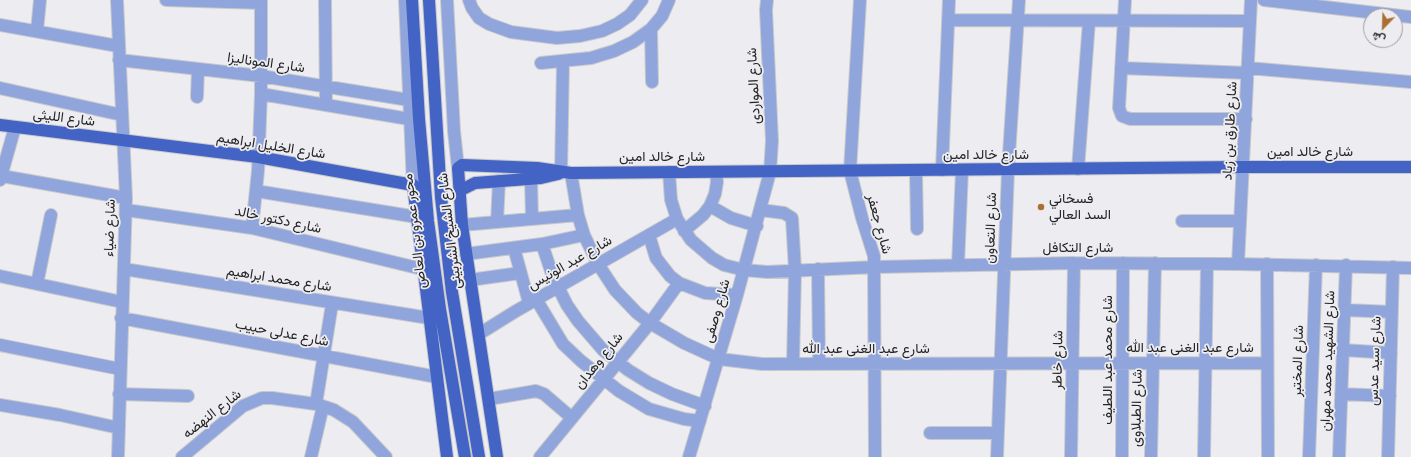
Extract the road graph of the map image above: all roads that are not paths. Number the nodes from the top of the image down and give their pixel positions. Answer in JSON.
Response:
{"nodes":[{"id":1,"x":40,"y":0,"type":"edge"},
{"id":2,"x":117,"y":0,"type":"edge"},
{"id":3,"x":166,"y":0,"type":"edge"},
{"id":4,"x":325,"y":0,"type":"edge"},
{"id":5,"x":405,"y":0,"type":"edge"},
{"id":6,"x":412,"y":0,"type":"edge"},
{"id":7,"x":429,"y":0,"type":"edge"},
{"id":8,"x":447,"y":0,"type":"edge"},
{"id":9,"x":469,"y":0,"type":"edge"},
{"id":10,"x":642,"y":0,"type":"edge"},
{"id":11,"x":669,"y":0,"type":"edge"},
{"id":12,"x":767,"y":0,"type":"edge"},
{"id":13,"x":860,"y":0,"type":"edge"},
{"id":14,"x":949,"y":0,"type":"edge"},
{"id":15,"x":1019,"y":0,"type":"edge"},
{"id":16,"x":1125,"y":0,"type":"edge"},
{"id":17,"x":1251,"y":0,"type":"edge"},
{"id":18,"x":1264,"y":0,"type":"edge"},
{"id":19,"x":261,"y":1,"type":"edge"},
{"id":20,"x":1411,"y":17,"type":"edge"},
{"id":21,"x":948,"y":20,"type":"junction"},
{"id":22,"x":1018,"y":20,"type":"junction"},
{"id":23,"x":1089,"y":21,"type":"junction"},
{"id":24,"x":1124,"y":21,"type":"junction"},
{"id":25,"x":1250,"y":21,"type":"junction"},
{"id":26,"x":0,"y":25,"type":"edge"},
{"id":27,"x":651,"y":29,"type":"junction"},
{"id":28,"x":37,"y":31,"type":"junction"},
{"id":29,"x":118,"y":46,"type":"junction"},
{"id":30,"x":119,"y":60,"type":"junction"},
{"id":31,"x":563,"y":62,"type":"junction"},
{"id":32,"x":541,"y":63,"type":"dead end"},
{"id":33,"x":1121,"y":68,"type":"junction"},
{"id":34,"x":198,"y":69,"type":"junction"},
{"id":35,"x":1248,"y":70,"type":"junction"},
{"id":36,"x":261,"y":76,"type":"junction"},
{"id":37,"x":652,"y":82,"type":"dead end"},
{"id":38,"x":1411,"y":82,"type":"edge"},
{"id":39,"x":326,"y":86,"type":"junction"},
{"id":40,"x":0,"y":88,"type":"edge"},
{"id":41,"x":261,"y":94,"type":"junction"},
{"id":42,"x":197,"y":97,"type":"dead end"},
{"id":43,"x":408,"y":100,"type":"junction"},
{"id":44,"x":326,"y":105,"type":"junction"},
{"id":45,"x":122,"y":115,"type":"junction"},
{"id":46,"x":1246,"y":118,"type":"junction"},
{"id":47,"x":409,"y":119,"type":"junction"},
{"id":48,"x":0,"y":125,"type":"edge"},
{"id":49,"x":15,"y":127,"type":"junction"},
{"id":50,"x":124,"y":141,"type":"junction"},
{"id":51,"x":258,"y":157,"type":"junction"},
{"id":52,"x":1243,"y":167,"type":"junction"},
{"id":53,"x":1411,"y":167,"type":"edge"},
{"id":54,"x":458,"y":168,"type":"junction"},
{"id":55,"x":1078,"y":169,"type":"junction"},
{"id":56,"x":942,"y":170,"type":"junction"},
{"id":57,"x":962,"y":170,"type":"junction"},
{"id":58,"x":1008,"y":170,"type":"junction"},
{"id":59,"x":850,"y":171,"type":"junction"},
{"id":60,"x":916,"y":171,"type":"junction"},
{"id":61,"x":669,"y":172,"type":"junction"},
{"id":62,"x":716,"y":172,"type":"junction"},
{"id":63,"x":770,"y":172,"type":"junction"},
{"id":64,"x":566,"y":173,"type":"junction"},
{"id":65,"x":1,"y":178,"type":"edge"},
{"id":66,"x":531,"y":178,"type":"junction"},
{"id":67,"x":499,"y":181,"type":"junction"},
{"id":68,"x":413,"y":185,"type":"junction"},
{"id":69,"x":256,"y":191,"type":"junction"},
{"id":70,"x":459,"y":191,"type":"junction"},
{"id":71,"x":126,"y":204,"type":"junction"},
{"id":72,"x":710,"y":206,"type":"junction"},
{"id":73,"x":761,"y":210,"type":"junction"},
{"id":74,"x":51,"y":215,"type":"dead end"},
{"id":75,"x":578,"y":215,"type":"junction"},
{"id":76,"x":417,"y":217,"type":"junction"},
{"id":77,"x":532,"y":219,"type":"junction"},
{"id":78,"x":677,"y":219,"type":"junction"},
{"id":79,"x":1182,"y":220,"type":"dead end"},
{"id":80,"x":1240,"y":221,"type":"junction"},
{"id":81,"x":497,"y":222,"type":"junction"},
{"id":82,"x":462,"y":226,"type":"junction"},
{"id":83,"x":757,"y":226,"type":"junction"},
{"id":84,"x":252,"y":228,"type":"junction"},
{"id":85,"x":917,"y":229,"type":"dead end"},
{"id":86,"x":684,"y":231,"type":"junction"},
{"id":87,"x":584,"y":235,"type":"junction"},
{"id":88,"x":649,"y":235,"type":"junction"},
{"id":89,"x":542,"y":244,"type":"junction"},
{"id":90,"x":514,"y":248,"type":"junction"},
{"id":91,"x":466,"y":254,"type":"junction"},
{"id":92,"x":1074,"y":263,"type":"junction"},
{"id":93,"x":1123,"y":263,"type":"junction"},
{"id":94,"x":1155,"y":263,"type":"junction"},
{"id":95,"x":598,"y":264,"type":"junction"},
{"id":96,"x":1005,"y":264,"type":"junction"},
{"id":97,"x":1208,"y":264,"type":"junction"},
{"id":98,"x":1238,"y":264,"type":"junction"},
{"id":99,"x":1267,"y":264,"type":"junction"},
{"id":100,"x":958,"y":265,"type":"junction"},
{"id":101,"x":1316,"y":265,"type":"junction"},
{"id":102,"x":1346,"y":265,"type":"junction"},
{"id":103,"x":875,"y":267,"type":"junction"},
{"id":104,"x":1393,"y":267,"type":"junction"},
{"id":105,"x":1411,"y":268,"type":"edge"},
{"id":106,"x":124,"y":269,"type":"junction"},
{"id":107,"x":422,"y":269,"type":"junction"},
{"id":108,"x":818,"y":269,"type":"junction"},
{"id":109,"x":744,"y":270,"type":"junction"},
{"id":110,"x":795,"y":270,"type":"junction"},
{"id":111,"x":520,"y":272,"type":"junction"},
{"id":112,"x":0,"y":276,"type":"edge"},
{"id":113,"x":470,"y":280,"type":"junction"},
{"id":114,"x":679,"y":283,"type":"junction"},
{"id":115,"x":37,"y":284,"type":"junction"},
{"id":116,"x":557,"y":287,"type":"junction"},
{"id":117,"x":737,"y":295,"type":"junction"},
{"id":118,"x":532,"y":301,"type":"junction"},
{"id":119,"x":122,"y":302,"type":"junction"},
{"id":120,"x":332,"y":304,"type":"junction"},
{"id":121,"x":1345,"y":310,"type":"junction"},
{"id":122,"x":1392,"y":312,"type":"junction"},
{"id":123,"x":121,"y":318,"type":"junction"},
{"id":124,"x":429,"y":318,"type":"junction"},
{"id":125,"x":650,"y":323,"type":"junction"},
{"id":126,"x":479,"y":334,"type":"junction"},
{"id":127,"x":0,"y":345,"type":"edge"},
{"id":128,"x":1343,"y":350,"type":"junction"},
{"id":129,"x":1391,"y":353,"type":"junction"},
{"id":130,"x":324,"y":356,"type":"junction"},
{"id":131,"x":719,"y":359,"type":"junction"},
{"id":132,"x":618,"y":362,"type":"junction"},
{"id":133,"x":1124,"y":363,"type":"junction"},
{"id":134,"x":1153,"y":363,"type":"junction"},
{"id":135,"x":1206,"y":363,"type":"junction"},
{"id":136,"x":1267,"y":363,"type":"junction"},
{"id":137,"x":793,"y":364,"type":"junction"},
{"id":138,"x":819,"y":364,"type":"junction"},
{"id":139,"x":875,"y":364,"type":"junction"},
{"id":140,"x":1001,"y":364,"type":"junction"},
{"id":141,"x":1072,"y":364,"type":"junction"},
{"id":142,"x":120,"y":369,"type":"junction"},
{"id":143,"x":437,"y":377,"type":"junction"},
{"id":144,"x":604,"y":380,"type":"junction"},
{"id":145,"x":119,"y":394,"type":"junction"},
{"id":146,"x":1341,"y":394,"type":"junction"},
{"id":147,"x":188,"y":396,"type":"dead end"},
{"id":148,"x":1390,"y":396,"type":"junction"},
{"id":149,"x":489,"y":399,"type":"junction"},
{"id":150,"x":0,"y":405,"type":"edge"},
{"id":151,"x":320,"y":405,"type":"junction"},
{"id":152,"x":705,"y":406,"type":"junction"},
{"id":153,"x":572,"y":418,"type":"junction"},
{"id":154,"x":700,"y":421,"type":"junction"},
{"id":155,"x":119,"y":428,"type":"junction"},
{"id":156,"x":930,"y":433,"type":"dead end"},
{"id":157,"x":998,"y":433,"type":"junction"},
{"id":158,"x":495,"y":454,"type":"edge"},
{"id":159,"x":118,"y":457,"type":"edge"},
{"id":160,"x":182,"y":457,"type":"edge"},
{"id":161,"x":311,"y":457,"type":"edge"},
{"id":162,"x":386,"y":457,"type":"edge"},
{"id":163,"x":446,"y":457,"type":"edge"},
{"id":164,"x":464,"y":457,"type":"edge"},
{"id":165,"x":479,"y":457,"type":"edge"},
{"id":166,"x":540,"y":457,"type":"edge"},
{"id":167,"x":689,"y":457,"type":"edge"},
{"id":168,"x":875,"y":457,"type":"edge"},
{"id":169,"x":997,"y":457,"type":"edge"},
{"id":170,"x":1071,"y":457,"type":"edge"},
{"id":171,"x":1122,"y":457,"type":"edge"},
{"id":172,"x":1151,"y":457,"type":"edge"},
{"id":173,"x":1204,"y":457,"type":"edge"},
{"id":174,"x":1268,"y":457,"type":"edge"},
{"id":175,"x":1309,"y":457,"type":"edge"},
{"id":176,"x":1339,"y":457,"type":"edge"},
{"id":177,"x":1388,"y":457,"type":"edge"}],
"edges":[{"from":1,"to":28,"type":"street"},
{"from":2,"to":29,"type":"street","name":"شارع ضياء"},
{"from":3,"to":19,"type":"street"},
{"from":4,"to":39,"type":"street"},
{"from":5,"to":43,"type":"street"},
{"from":6,"to":164,"type":"main road","name":"محور عمرو بن العاص"},
{"from":7,"to":165,"type":"main road"},
{"from":8,"to":54,"type":"street","name":"شارع الشيخ الشربينى"},
{"from":9,"to":10,"type":"street"},
{"from":11,"to":27,"type":"street"},
{"from":12,"to":63,"type":"street","name":"شارع المواردى"},
{"from":13,"to":59,"type":"street","name":"شارع جعفر"},
{"from":14,"to":21,"type":"street"},
{"from":15,"to":22,"type":"street","name":"شارع التعاون"},
{"from":16,"to":24,"type":"street"},
{"from":17,"to":25,"type":"street","name":"شارع طارق بن زياد"},
{"from":18,"to":20,"type":"street"},
{"from":19,"to":36,"type":"street"},
{"from":21,"to":22,"type":"street"},
{"from":21,"to":56,"type":"street"},
{"from":22,"to":23,"type":"street"},
{"from":22,"to":58,"type":"street","name":"شارع التعاون"},
{"from":23,"to":24,"type":"street"},
{"from":23,"to":55,"type":"street"},
{"from":24,"to":25,"type":"street"},
{"from":24,"to":33,"type":"street"},
{"from":25,"to":35,"type":"street","name":"شارع طارق بن زياد"},
{"from":26,"to":28,"type":"street"},
{"from":27,"to":31,"type":"street"},
{"from":27,"to":37,"type":"street"},
{"from":28,"to":29,"type":"street"},
{"from":29,"to":30,"type":"street","name":"شارع ضياء"},
{"from":30,"to":34,"type":"street","name":"شارع الموناليزا"},
{"from":30,"to":45,"type":"street","name":"شارع ضياء"},
{"from":31,"to":32,"type":"street"},
{"from":31,"to":64,"type":"street","name":"شارع عبد الغنى عبد الله"},
{"from":33,"to":35,"type":"street"},
{"from":33,"to":46,"type":"street"},
{"from":34,"to":36,"type":"street","name":"شارع الموناليزا"},
{"from":34,"to":42,"type":"street"},
{"from":35,"to":38,"type":"street"},
{"from":35,"to":46,"type":"street","name":"شارع طارق بن زياد"},
{"from":36,"to":39,"type":"street","name":"شارع الموناليزا"},
{"from":36,"to":41,"type":"street"},
{"from":39,"to":43,"type":"street","name":"شارع الموناليزا"},
{"from":39,"to":44,"type":"street"},
{"from":40,"to":45,"type":"street"},
{"from":41,"to":44,"type":"street"},
{"from":41,"to":51,"type":"street"},
{"from":43,"to":47,"type":"street"},
{"from":44,"to":47,"type":"street"},
{"from":45,"to":50,"type":"street","name":"شارع ضياء"},
{"from":46,"to":52,"type":"street","name":"شارع طارق بن زياد"},
{"from":47,"to":68,"type":"street"},
{"from":48,"to":49,"type":"main road","name":"شارع الليثى"},
{"from":49,"to":50,"type":"main road","name":"شارع الليثى"},
{"from":49,"to":65,"type":"street"},
{"from":50,"to":51,"type":"main road","name":"شارع الخليل ابراهيم"},
{"from":50,"to":71,"type":"street","name":"شارع ضياء"},
{"from":51,"to":68,"type":"main road","name":"شارع الخليل ابراهيم"},
{"from":51,"to":69,"type":"street"},
{"from":52,"to":53,"type":"main road","name":"شارع خالد امين"},
{"from":52,"to":55,"type":"main road","name":"شارع خالد امين"},
{"from":52,"to":80,"type":"street","name":"شارع طارق بن زياد"},
{"from":54,"to":64,"type":"main road","name":"شارع خالد امين"},
{"from":54,"to":70,"type":"main road","name":"شارع الشيخ الشربينى"},
{"from":55,"to":58,"type":"main road","name":"شارع خالد امين"},
{"from":56,"to":57,"type":"main road","name":"شارع خالد امين"},
{"from":56,"to":60,"type":"main road","name":"شارع خالد امين"},
{"from":57,"to":58,"type":"main road","name":"شارع خالد امين"},
{"from":57,"to":100,"type":"street"},
{"from":58,"to":96,"type":"street","name":"شارع التعاون"},
{"from":59,"to":60,"type":"main road","name":"شارع خالد امين"},
{"from":59,"to":63,"type":"main road","name":"شارع خالد امين"},
{"from":59,"to":103,"type":"street","name":"شارع جعفر"},
{"from":60,"to":85,"type":"street"},
{"from":61,"to":62,"type":"main road","name":"شارع خالد امين"},
{"from":61,"to":64,"type":"main road","name":"شارع خالد امين"},
{"from":61,"to":78,"type":"street","name":"شارع التكافل"},
{"from":62,"to":63,"type":"main road","name":"شارع خالد امين"},
{"from":62,"to":72,"type":"street"},
{"from":63,"to":73,"type":"street","name":"شارع وصفى"},
{"from":64,"to":66,"type":"main road","name":"شارع خالد امين"},
{"from":64,"to":75,"type":"street","name":"شارع عبد الغنى عبد الله"},
{"from":65,"to":71,"type":"street","name":"شارع دكتور خالد"},
{"from":66,"to":67,"type":"main road","name":"شارع خالد امين"},
{"from":66,"to":77,"type":"street"},
{"from":67,"to":70,"type":"main road","name":"شارع خالد امين"},
{"from":67,"to":81,"type":"street"},
{"from":68,"to":76,"type":"main road"},
{"from":69,"to":76,"type":"street"},
{"from":69,"to":84,"type":"street"},
{"from":70,"to":82,"type":"main road","name":"شارع الشيخ الشربينى"},
{"from":71,"to":84,"type":"street","name":"شارع دكتور خالد"},
{"from":71,"to":106,"type":"street","name":"شارع ضياء"},
{"from":72,"to":83,"type":"street"},
{"from":72,"to":86,"type":"street"},
{"from":73,"to":83,"type":"street","name":"شارع وصفى"},
{"from":73,"to":110,"type":"street"},
{"from":74,"to":115,"type":"street"},
{"from":75,"to":77,"type":"street"},
{"from":75,"to":87,"type":"street","name":"شارع عبد الغنى عبد الله"},
{"from":76,"to":107,"type":"main road"},
{"from":77,"to":81,"type":"street"},
{"from":78,"to":86,"type":"street","name":"شارع التكافل"},
{"from":78,"to":88,"type":"street","name":"شارع عبد الونيس"},
{"from":79,"to":80,"type":"street"},
{"from":80,"to":98,"type":"street","name":"شارع طارق بن زياد"},
{"from":81,"to":82,"type":"street"},
{"from":82,"to":91,"type":"main road","name":"شارع الشيخ الشربينى"},
{"from":83,"to":109,"type":"street","name":"شارع وصفى"},
{"from":84,"to":107,"type":"street","name":"شارع دكتور خالد"},
{"from":86,"to":109,"type":"street","name":"شارع التكافل"},
{"from":87,"to":89,"type":"street"},
{"from":87,"to":95,"type":"street","name":"شارع عبد الغنى عبد الله"},
{"from":88,"to":95,"type":"street","name":"شارع عبد الونيس"},
{"from":88,"to":114,"type":"street"},
{"from":89,"to":90,"type":"street"},
{"from":89,"to":116,"type":"street"},
{"from":90,"to":91,"type":"street"},
{"from":90,"to":111,"type":"street"},
{"from":91,"to":113,"type":"main road","name":"شارع الشيخ الشربينى"},
{"from":92,"to":93,"type":"street","name":"شارع التكافل"},
{"from":92,"to":96,"type":"street","name":"شارع التكافل"},
{"from":92,"to":141,"type":"street","name":"شارع خاطر"},
{"from":93,"to":94,"type":"street","name":"شارع التكافل"},
{"from":93,"to":133,"type":"street","name":"شارع محمد عبد اللطيف"},
{"from":94,"to":97,"type":"street","name":"شارع التكافل"},
{"from":94,"to":134,"type":"street","name":"شارع الطبلاوى"},
{"from":95,"to":116,"type":"street","name":"شارع عبد الونيس"},
{"from":95,"to":125,"type":"street","name":"شارع عبد الغنى عبد الله"},
{"from":96,"to":100,"type":"street","name":"شارع التكافل"},
{"from":96,"to":140,"type":"street","name":"شارع التعاون"},
{"from":97,"to":98,"type":"street","name":"شارع التكافل"},
{"from":97,"to":135,"type":"street"},
{"from":98,"to":99,"type":"street","name":"شارع التكافل"},
{"from":99,"to":101,"type":"street","name":"شارع التكافل"},
{"from":99,"to":136,"type":"street"},
{"from":100,"to":103,"type":"street","name":"شارع التكافل"},
{"from":101,"to":102,"type":"street","name":"شارع التكافل"},
{"from":101,"to":175,"type":"street","name":"شارع المختبر"},
{"from":102,"to":104,"type":"street","name":"شارع التكافل"},
{"from":102,"to":121,"type":"street","name":"شارع الشهيد محمد مهران"},
{"from":103,"to":108,"type":"street","name":"شارع التكافل"},
{"from":103,"to":139,"type":"street","name":"شارع جعفر"},
{"from":104,"to":105,"type":"street","name":"شارع التكافل"},
{"from":104,"to":122,"type":"street","name":"شارع سيد عدس"},
{"from":106,"to":119,"type":"street","name":"شارع ضياء"},
{"from":106,"to":120,"type":"street","name":"شارع محمد ابراهيم"},
{"from":107,"to":124,"type":"main road"},
{"from":108,"to":110,"type":"street","name":"شارع التكافل"},
{"from":108,"to":138,"type":"street"},
{"from":109,"to":110,"type":"street","name":"شارع التكافل"},
{"from":109,"to":117,"type":"street","name":"شارع وصفى"},
{"from":110,"to":137,"type":"street"},
{"from":111,"to":113,"type":"street"},
{"from":111,"to":118,"type":"street"},
{"from":112,"to":115,"type":"street"},
{"from":113,"to":126,"type":"main road","name":"شارع الشيخ الشربينى"},
{"from":114,"to":117,"type":"street"},
{"from":114,"to":125,"type":"street","name":"شارع وهدان"},
{"from":115,"to":119,"type":"street"},
{"from":116,"to":118,"type":"street","name":"شارع عبد الونيس"},
{"from":116,"to":132,"type":"street"},
{"from":117,"to":131,"type":"street","name":"شارع وصفى"},
{"from":118,"to":126,"type":"street","name":"شارع عبد الونيس"},
{"from":118,"to":144,"type":"street"},
{"from":119,"to":123,"type":"street","name":"شارع ضياء"},
{"from":120,"to":124,"type":"street","name":"شارع محمد ابراهيم"},
{"from":120,"to":130,"type":"street"},
{"from":121,"to":122,"type":"street"},
{"from":121,"to":128,"type":"street","name":"شارع الشهيد محمد مهران"},
{"from":122,"to":129,"type":"street","name":"شارع سيد عدس"},
{"from":123,"to":130,"type":"street","name":"شارع عدلى حبيب"},
{"from":123,"to":142,"type":"street","name":"شارع ضياء"},
{"from":124,"to":143,"type":"main road"},
{"from":125,"to":131,"type":"street","name":"شارع عبد الغنى عبد الله"},
{"from":125,"to":132,"type":"street","name":"شارع وهدان"},
{"from":126,"to":149,"type":"main road","name":"شارع الشيخ الشربينى"},
{"from":127,"to":142,"type":"street"},
{"from":128,"to":129,"type":"street"},
{"from":128,"to":146,"type":"street","name":"شارع الشهيد محمد مهران"},
{"from":129,"to":148,"type":"street","name":"شارع سيد عدس"},
{"from":130,"to":143,"type":"street","name":"شارع عدلى حبيب"},
{"from":130,"to":151,"type":"street"},
{"from":131,"to":137,"type":"street","name":"شارع عبد الغنى عبد الله"},
{"from":131,"to":152,"type":"street","name":"شارع وصفى"},
{"from":132,"to":144,"type":"street","name":"شارع وهدان"},
{"from":132,"to":152,"type":"street"},
{"from":133,"to":134,"type":"street","name":"شارع عبد الغنى عبد الله"},
{"from":133,"to":141,"type":"street","name":"شارع عبد الغنى عبد الله"},
{"from":133,"to":171,"type":"street","name":"شارع محمد عبد اللطيف"},
{"from":134,"to":135,"type":"street","name":"شارع عبد الغنى عبد الله"},
{"from":134,"to":172,"type":"street","name":"شارع الطبلاوى"},
{"from":135,"to":136,"type":"street","name":"شارع عبد الغنى عبد الله"},
{"from":135,"to":173,"type":"street"},
{"from":136,"to":174,"type":"street"},
{"from":137,"to":138,"type":"street","name":"شارع عبد الغنى عبد الله"},
{"from":138,"to":139,"type":"street","name":"شارع عبد الغنى عبد الله"},
{"from":139,"to":140,"type":"street","name":"شارع عبد الغنى عبد الله"},
{"from":139,"to":168,"type":"street","name":"شارع جعفر"},
{"from":140,"to":141,"type":"street","name":"شارع عبد الغنى عبد الله"},
{"from":140,"to":157,"type":"street","name":"شارع التعاون"},
{"from":141,"to":170,"type":"street","name":"شارع خاطر"},
{"from":142,"to":145,"type":"street","name":"شارع ضياء"},
{"from":143,"to":163,"type":"main road"},
{"from":144,"to":153,"type":"street","name":"شارع وهدان"},
{"from":144,"to":154,"type":"street"},
{"from":145,"to":147,"type":"street"},
{"from":145,"to":155,"type":"street","name":"شارع ضياء"},
{"from":146,"to":148,"type":"street"},
{"from":146,"to":176,"type":"street","name":"شارع الشهيد محمد مهران"},
{"from":148,"to":177,"type":"street","name":"شارع سيد عدس"},
{"from":149,"to":153,"type":"street"},
{"from":149,"to":158,"type":"main road","name":"شارع الشيخ الشربينى"},
{"from":150,"to":155,"type":"street"},
{"from":151,"to":160,"type":"street","name":"شارع النهضه"},
{"from":151,"to":161,"type":"street"},
{"from":151,"to":162,"type":"street","name":"شارع النهضه"},
{"from":152,"to":154,"type":"street","name":"شارع وصفى"},
{"from":153,"to":166,"type":"street","name":"شارع وهدان"},
{"from":154,"to":167,"type":"street","name":"شارع وصفى"},
{"from":155,"to":159,"type":"street","name":"شارع ضياء"},
{"from":156,"to":157,"type":"street"},
{"from":157,"to":169,"type":"street","name":"شارع التعاون"}]}
